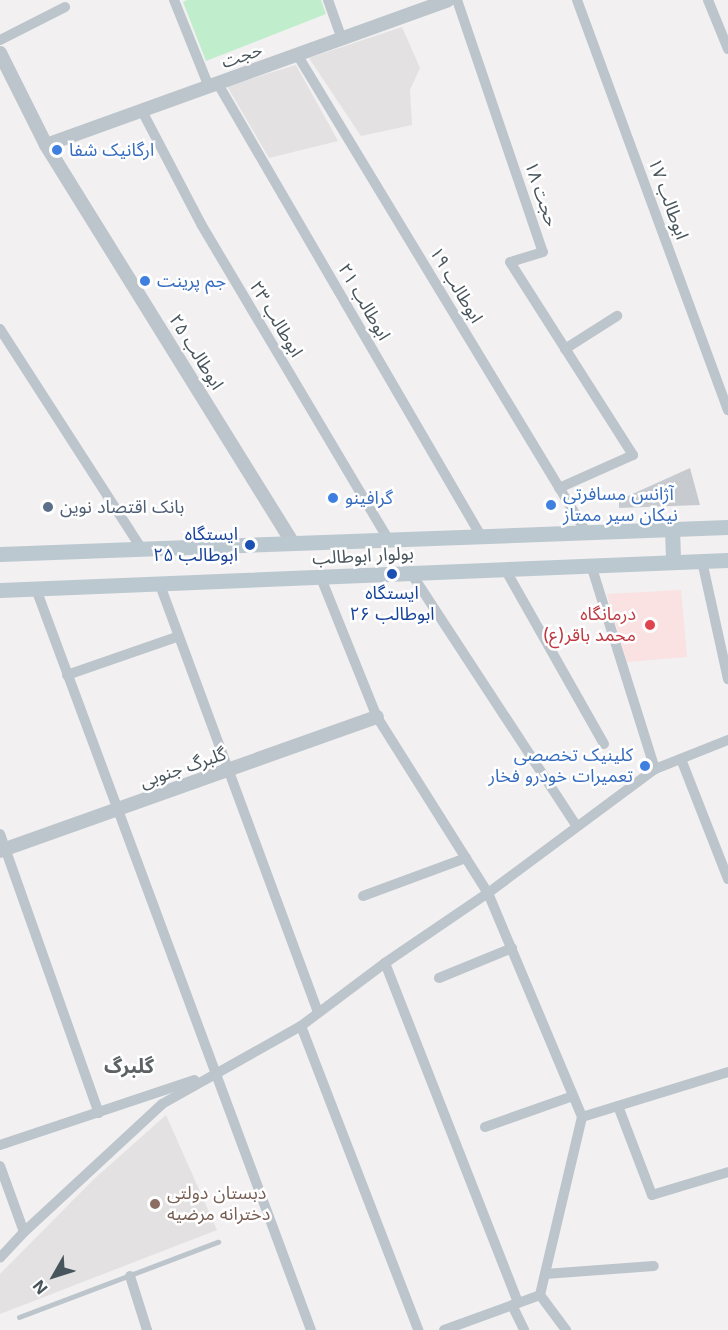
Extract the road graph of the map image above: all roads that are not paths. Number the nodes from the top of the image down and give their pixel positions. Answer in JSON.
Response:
{"nodes":[{"id":1,"x":174,"y":0,"type":"edge"},
{"id":2,"x":328,"y":0,"type":"edge"},
{"id":3,"x":448,"y":0,"type":"edge"},
{"id":4,"x":457,"y":0,"type":"edge"},
{"id":5,"x":577,"y":0,"type":"edge"},
{"id":6,"x":708,"y":0,"type":"edge"},
{"id":7,"x":65,"y":7,"type":"dead end"},
{"id":8,"x":342,"y":39,"type":"junction"},
{"id":9,"x":0,"y":40,"type":"edge"},
{"id":10,"x":728,"y":49,"type":"edge"},
{"id":11,"x":0,"y":53,"type":"edge"},
{"id":12,"x":298,"y":56,"type":"junction"},
{"id":13,"x":214,"y":85,"type":"junction"},
{"id":14,"x":142,"y":111,"type":"junction"},
{"id":15,"x":46,"y":145,"type":"junction"},
{"id":16,"x":617,"y":316,"type":"dead end"},
{"id":17,"x":0,"y":329,"type":"edge"},
{"id":18,"x":565,"y":348,"type":"junction"},
{"id":19,"x":728,"y":410,"type":"edge"},
{"id":20,"x":560,"y":488,"type":"junction"},
{"id":21,"x":728,"y":527,"type":"edge"},
{"id":22,"x":672,"y":529,"type":"junction"},
{"id":23,"x":586,"y":532,"type":"junction"},
{"id":24,"x":481,"y":536,"type":"junction"},
{"id":25,"x":389,"y":540,"type":"junction"},
{"id":26,"x":293,"y":543,"type":"junction"},
{"id":27,"x":142,"y":549,"type":"junction"},
{"id":28,"x":0,"y":554,"type":"edge"},
{"id":29,"x":728,"y":560,"type":"edge"},
{"id":30,"x":702,"y":561,"type":"junction"},
{"id":31,"x":673,"y":562,"type":"junction"},
{"id":32,"x":591,"y":565,"type":"junction"},
{"id":33,"x":505,"y":569,"type":"junction"},
{"id":34,"x":411,"y":573,"type":"junction"},
{"id":35,"x":321,"y":578,"type":"junction"},
{"id":36,"x":160,"y":585,"type":"junction"},
{"id":37,"x":36,"y":588,"type":"junction"},
{"id":38,"x":0,"y":590,"type":"edge"},
{"id":39,"x":177,"y":637,"type":"junction"},
{"id":40,"x":67,"y":675,"type":"junction"},
{"id":41,"x":728,"y":679,"type":"edge"},
{"id":42,"x":377,"y":717,"type":"junction"},
{"id":43,"x":728,"y":740,"type":"edge"},
{"id":44,"x":604,"y":744,"type":"dead end"},
{"id":45,"x":681,"y":759,"type":"junction"},
{"id":46,"x":655,"y":769,"type":"junction"},
{"id":47,"x":228,"y":771,"type":"junction"},
{"id":48,"x":117,"y":810,"type":"junction"},
{"id":49,"x":576,"y":825,"type":"junction"},
{"id":50,"x":0,"y":834,"type":"edge"},
{"id":51,"x":3,"y":850,"type":"edge"},
{"id":52,"x":466,"y":858,"type":"junction"},
{"id":53,"x":728,"y":879,"type":"edge"},
{"id":54,"x":488,"y":893,"type":"junction"},
{"id":55,"x":363,"y":896,"type":"dead end"},
{"id":56,"x":512,"y":948,"type":"junction"},
{"id":57,"x":385,"y":963,"type":"junction"},
{"id":58,"x":439,"y":978,"type":"dead end"},
{"id":59,"x":318,"y":1013,"type":"junction"},
{"id":60,"x":301,"y":1026,"type":"junction"},
{"id":61,"x":214,"y":1072,"type":"junction"},
{"id":62,"x":728,"y":1072,"type":"edge"},
{"id":63,"x":573,"y":1096,"type":"junction"},
{"id":64,"x":618,"y":1106,"type":"junction"},
{"id":65,"x":99,"y":1113,"type":"junction"},
{"id":66,"x":582,"y":1118,"type":"junction"},
{"id":67,"x":485,"y":1127,"type":"dead end"},
{"id":68,"x":0,"y":1145,"type":"edge"},
{"id":69,"x":0,"y":1166,"type":"edge"},
{"id":70,"x":728,"y":1172,"type":"edge"},
{"id":71,"x":24,"y":1232,"type":"junction"},
{"id":72,"x":218,"y":1242,"type":"dead end"},
{"id":73,"x":0,"y":1258,"type":"edge"},
{"id":74,"x":654,"y":1266,"type":"dead end"},
{"id":75,"x":130,"y":1275,"type":"junction"},
{"id":76,"x":545,"y":1275,"type":"junction"},
{"id":77,"x":540,"y":1295,"type":"junction"},
{"id":78,"x":515,"y":1304,"type":"junction"},
{"id":79,"x":19,"y":1317,"type":"dead end"},
{"id":80,"x":147,"y":1330,"type":"edge"},
{"id":81,"x":311,"y":1330,"type":"edge"},
{"id":82,"x":418,"y":1330,"type":"edge"},
{"id":83,"x":444,"y":1330,"type":"edge"},
{"id":84,"x":524,"y":1330,"type":"edge"},
{"id":85,"x":566,"y":1330,"type":"edge"}],
"edges":[{"from":1,"to":13,"type":"street","name":"ابوطالب ۲۱"},
{"from":2,"to":8,"type":"street"},
{"from":3,"to":8,"type":"street","name":"حجت"},
{"from":4,"to":18,"type":"street","name":"حجت ۱۸"},
{"from":5,"to":19,"type":"street","name":"ابوطالب ۱۷"},
{"from":6,"to":10,"type":"street"},
{"from":7,"to":9,"type":"street"},
{"from":8,"to":12,"type":"street","name":"حجت"},
{"from":11,"to":15,"type":"street","name":"ابوطالب ۲۵"},
{"from":12,"to":13,"type":"street","name":"حجت"},
{"from":12,"to":20,"type":"street","name":"ابوطالب ۱۹"},
{"from":13,"to":14,"type":"street","name":"حجت"},
{"from":13,"to":24,"type":"street","name":"ابوطالب ۲۱"},
{"from":14,"to":15,"type":"street","name":"حجت"},
{"from":14,"to":25,"type":"street","name":"ابوطالب ۲۳"},
{"from":15,"to":26,"type":"street","name":"ابوطالب ۲۵"},
{"from":16,"to":18,"type":"street"},
{"from":17,"to":27,"type":"street"},
{"from":18,"to":20,"type":"street","name":"حجت ۱۸"},
{"from":20,"to":23,"type":"street","name":"ابوطالب ۱۹"},
{"from":21,"to":22,"type":"main road","name":"بولوار ابوطالب"},
{"from":22,"to":23,"type":"main road","name":"بولوار ابوطالب"},
{"from":22,"to":31,"type":"main road"},
{"from":23,"to":24,"type":"main road","name":"بولوار ابوطالب"},
{"from":24,"to":25,"type":"main road","name":"بولوار ابوطالب"},
{"from":25,"to":26,"type":"main road","name":"بولوار ابوطالب"},
{"from":26,"to":27,"type":"main road","name":"بولوار ابوطالب"},
{"from":27,"to":28,"type":"main road","name":"بولوار ابوطالب"},
{"from":29,"to":30,"type":"main road","name":"بولوار ابوطالب"},
{"from":30,"to":31,"type":"main road","name":"بولوار ابوطالب"},
{"from":30,"to":41,"type":"street"},
{"from":31,"to":32,"type":"main road","name":"بولوار ابوطالب"},
{"from":32,"to":33,"type":"main road","name":"بولوار ابوطالب"},
{"from":32,"to":46,"type":"street"},
{"from":33,"to":34,"type":"main road","name":"بولوار ابوطالب"},
{"from":33,"to":44,"type":"street"},
{"from":34,"to":35,"type":"main road","name":"بولوار ابوطالب"},
{"from":34,"to":49,"type":"street"},
{"from":35,"to":36,"type":"main road","name":"بولوار ابوطالب"},
{"from":35,"to":42,"type":"street"},
{"from":36,"to":37,"type":"main road","name":"بولوار ابوطالب"},
{"from":36,"to":39,"type":"street"},
{"from":37,"to":38,"type":"main road","name":"بولوار ابوطالب"},
{"from":37,"to":40,"type":"street"},
{"from":39,"to":40,"type":"street"},
{"from":39,"to":47,"type":"street"},
{"from":40,"to":48,"type":"street"},
{"from":42,"to":47,"type":"street","name":"گلبرگ جنوبی"},
{"from":42,"to":52,"type":"street"},
{"from":43,"to":45,"type":"street"},
{"from":45,"to":46,"type":"street"},
{"from":45,"to":53,"type":"street"},
{"from":46,"to":49,"type":"street"},
{"from":47,"to":48,"type":"street","name":"گلبرگ جنوبی"},
{"from":47,"to":59,"type":"street"},
{"from":48,"to":51,"type":"street","name":"گلبرگ جنوبی"},
{"from":48,"to":61,"type":"street"},
{"from":49,"to":54,"type":"street"},
{"from":50,"to":51,"type":"street"},
{"from":51,"to":65,"type":"street"},
{"from":52,"to":54,"type":"street"},
{"from":52,"to":55,"type":"street"},
{"from":54,"to":56,"type":"street"},
{"from":54,"to":57,"type":"street"},
{"from":56,"to":58,"type":"street"},
{"from":56,"to":63,"type":"street"},
{"from":57,"to":59,"type":"street"},
{"from":57,"to":78,"type":"street"},
{"from":59,"to":60,"type":"street"},
{"from":60,"to":61,"type":"street"},
{"from":60,"to":82,"type":"street"},
{"from":61,"to":65,"type":"street"},
{"from":61,"to":71,"type":"street"},
{"from":61,"to":81,"type":"street"},
{"from":62,"to":64,"type":"street"},
{"from":63,"to":66,"type":"street"},
{"from":63,"to":67,"type":"street"},
{"from":64,"to":66,"type":"street"},
{"from":64,"to":70,"type":"street"},
{"from":65,"to":68,"type":"street"},
{"from":66,"to":76,"type":"street"},
{"from":69,"to":71,"type":"street"},
{"from":71,"to":73,"type":"street"},
{"from":72,"to":75,"type":"lane"},
{"from":74,"to":76,"type":"street"},
{"from":75,"to":79,"type":"lane"},
{"from":75,"to":80,"type":"street"},
{"from":76,"to":77,"type":"street"},
{"from":77,"to":78,"type":"street"},
{"from":77,"to":85,"type":"street"},
{"from":78,"to":83,"type":"street"},
{"from":78,"to":84,"type":"street"}]}
